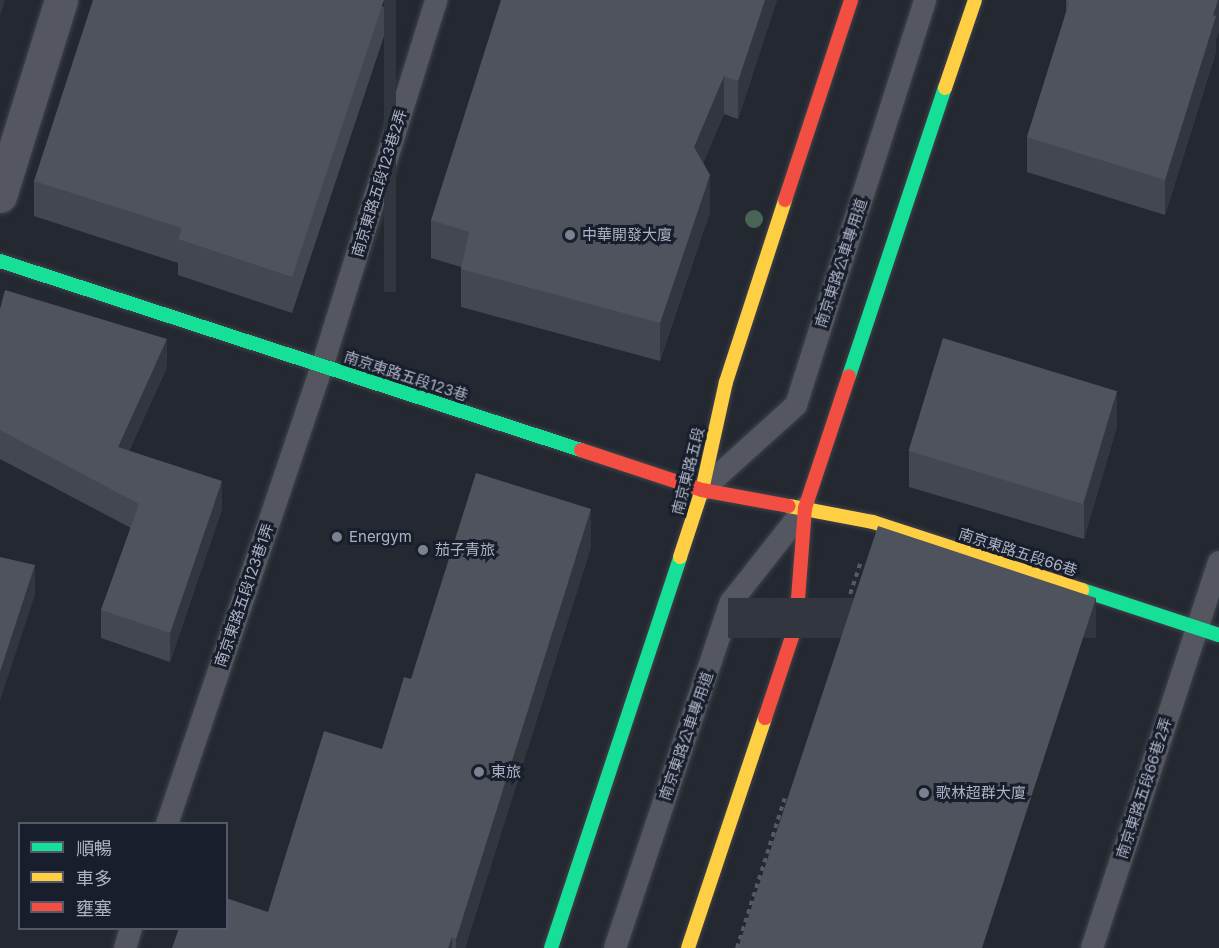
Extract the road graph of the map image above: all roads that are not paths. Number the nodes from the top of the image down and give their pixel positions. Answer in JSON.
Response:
{"nodes":[{"id":1,"x":61,"y":0,"type":"edge"},
{"id":2,"x":436,"y":0,"type":"edge"},
{"id":3,"x":851,"y":0,"type":"edge"},
{"id":4,"x":925,"y":0,"type":"edge"},
{"id":5,"x":975,"y":0,"type":"edge"},
{"id":6,"x":0,"y":196,"type":"edge"},
{"id":7,"x":0,"y":261,"type":"edge"},
{"id":8,"x":322,"y":367,"type":"junction"},
{"id":9,"x":702,"y":490,"type":"junction"},
{"id":10,"x":805,"y":508,"type":"junction"},
{"id":11,"x":1219,"y":562,"type":"edge"},
{"id":12,"x":1196,"y":627,"type":"junction"},
{"id":13,"x":1219,"y":635,"type":"edge"},
{"id":14,"x":168,"y":822,"type":"edge"},
{"id":15,"x":130,"y":930,"type":"edge"},
{"id":16,"x":125,"y":948,"type":"edge"},
{"id":17,"x":551,"y":948,"type":"edge"},
{"id":18,"x":615,"y":948,"type":"edge"},
{"id":19,"x":688,"y":948,"type":"edge"},
{"id":20,"x":1092,"y":948,"type":"edge"}],
"edges":[{"from":1,"to":6,"type":"street"},
{"from":2,"to":8,"type":"lane","name":"南京東路五段123巷2弄"},
{"from":3,"to":9,"type":"main road","name":"南京東路五段"},
{"from":4,"to":9,"type":"lane","name":"南京東路公車專用道"},
{"from":5,"to":10,"type":"main road"},
{"from":7,"to":8,"type":"main road","name":"南京東路五段123巷"},
{"from":8,"to":9,"type":"main road","name":"南京東路五段123巷"},
{"from":8,"to":14,"type":"lane","name":"南京東路五段123巷1弄"},
{"from":9,"to":10,"type":"main road","name":"南京東路五段123巷"},
{"from":9,"to":17,"type":"main road","name":"南京東路五段"},
{"from":10,"to":12,"type":"main road","name":"南京東路五段66巷"},
{"from":10,"to":18,"type":"lane","name":"南京東路公車專用道"},
{"from":10,"to":19,"type":"main road"},
{"from":11,"to":12,"type":"lane","name":"南京東路五段66巷2弄"},
{"from":12,"to":13,"type":"main road","name":"南京東路五段66巷"},
{"from":12,"to":20,"type":"lane","name":"南京東路五段66巷2弄"},
{"from":15,"to":16,"type":"lane"}]}
